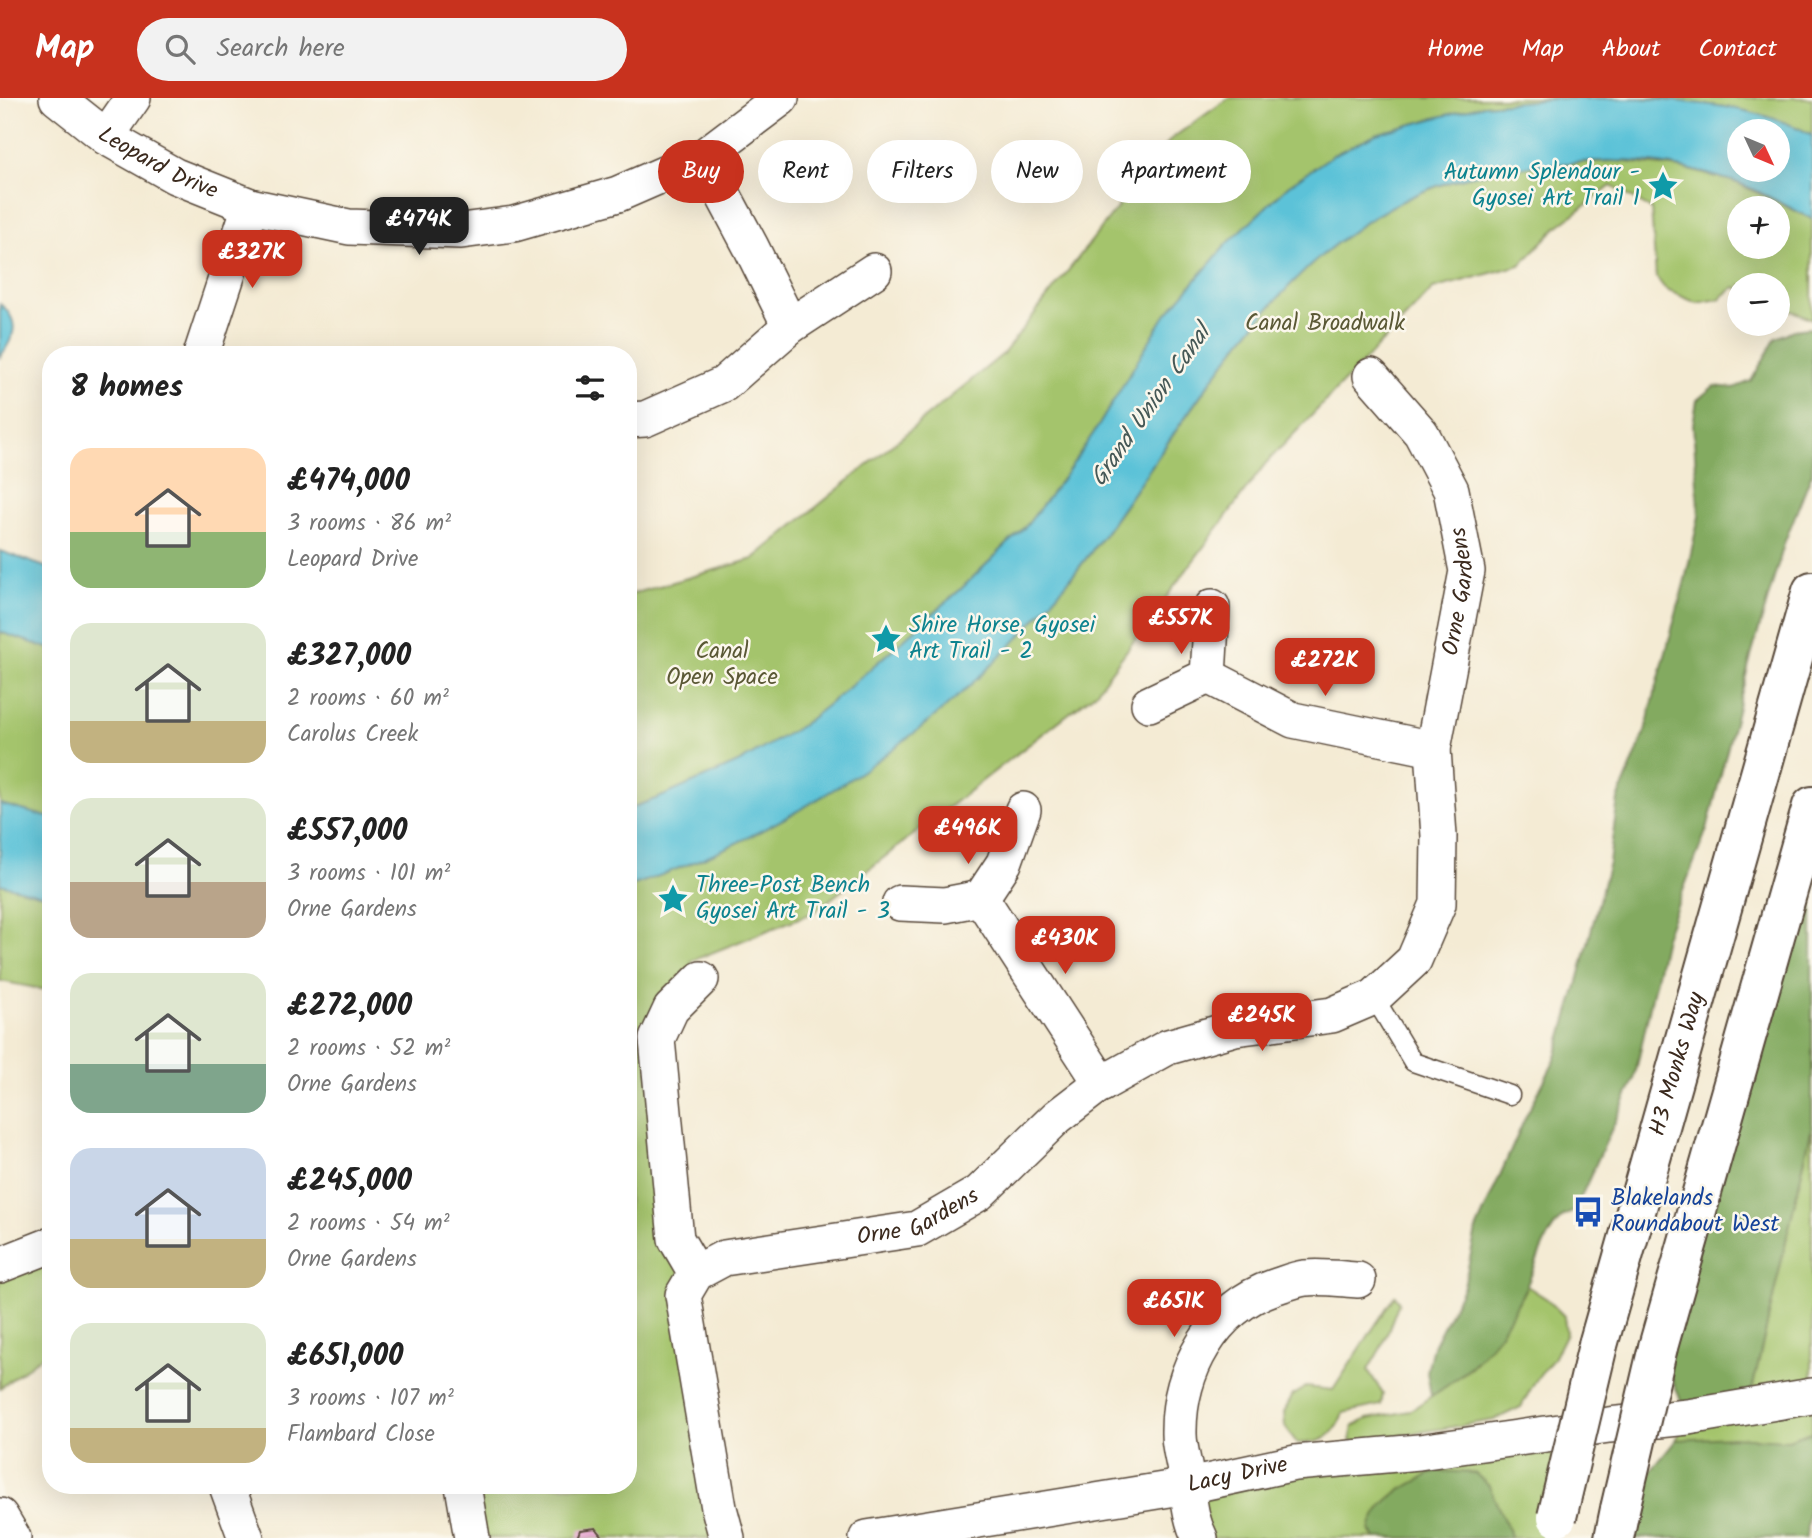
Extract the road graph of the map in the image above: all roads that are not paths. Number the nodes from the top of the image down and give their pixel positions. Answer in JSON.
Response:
{"nodes":[{"id":1,"x":57,"y":98,"type":"edge"},
{"id":2,"x":133,"y":98,"type":"edge"},
{"id":3,"x":781,"y":98,"type":"edge"},
{"id":4,"x":106,"y":137,"type":"junction"},
{"id":5,"x":725,"y":140,"type":"edge"},
{"id":6,"x":658,"y":176,"type":"edge"},
{"id":7,"x":727,"y":203,"type":"edge"},
{"id":8,"x":250,"y":206,"type":"junction"},
{"id":9,"x":874,"y":271,"type":"dead end"},
{"id":10,"x":790,"y":326,"type":"junction"},
{"id":11,"x":204,"y":346,"type":"edge"},
{"id":12,"x":1371,"y":376,"type":"dead end"},
{"id":13,"x":637,"y":419,"type":"edge"},
{"id":14,"x":1812,"y":591,"type":"edge"},
{"id":15,"x":1212,"y":607,"type":"dead end"},
{"id":16,"x":1208,"y":676,"type":"junction"},
{"id":17,"x":1149,"y":704,"type":"dead end"},
{"id":18,"x":1433,"y":749,"type":"junction"},
{"id":19,"x":1812,"y":806,"type":"edge"},
{"id":20,"x":1023,"y":810,"type":"dead end"},
{"id":21,"x":981,"y":898,"type":"junction"},
{"id":22,"x":900,"y":903,"type":"dead end"},
{"id":23,"x":701,"y":979,"type":"dead end"},
{"id":24,"x":1374,"y":997,"type":"junction"},
{"id":25,"x":1102,"y":1084,"type":"junction"},
{"id":26,"x":1510,"y":1095,"type":"dead end"},
{"id":27,"x":42,"y":1249,"type":"edge"},
{"id":28,"x":0,"y":1265,"type":"edge"},
{"id":29,"x":696,"y":1273,"type":"junction"},
{"id":30,"x":1358,"y":1280,"type":"dead end"},
{"id":31,"x":1812,"y":1396,"type":"edge"},
{"id":32,"x":1188,"y":1486,"type":"junction"},
{"id":33,"x":230,"y":1494,"type":"edge"},
{"id":34,"x":464,"y":1494,"type":"edge"},
{"id":35,"x":0,"y":1516,"type":"edge"},
{"id":36,"x":1617,"y":1524,"type":"edge"},
{"id":37,"x":1555,"y":1527,"type":"edge"},
{"id":38,"x":966,"y":1530,"type":"edge"},
{"id":39,"x":13,"y":1538,"type":"edge"},
{"id":40,"x":246,"y":1538,"type":"edge"},
{"id":41,"x":472,"y":1538,"type":"edge"},
{"id":42,"x":727,"y":1538,"type":"edge"},
{"id":43,"x":867,"y":1538,"type":"edge"},
{"id":44,"x":1200,"y":1538,"type":"edge"}],
"edges":[{"from":1,"to":4,"type":"street","name":"Leopard Drive"},
{"from":2,"to":4,"type":"street"},
{"from":3,"to":5,"type":"street","name":"Leopard Drive"},
{"from":4,"to":8,"type":"street","name":"Leopard Drive"},
{"from":6,"to":8,"type":"street","name":"Leopard Drive"},
{"from":7,"to":10,"type":"street"},
{"from":8,"to":11,"type":"street"},
{"from":9,"to":10,"type":"street"},
{"from":10,"to":13,"type":"street"},
{"from":12,"to":18,"type":"street","name":"Orne Gardens"},
{"from":14,"to":37,"type":"main road","name":"H3 Monks Way","bridge":true},
{"from":15,"to":16,"type":"street"},
{"from":16,"to":17,"type":"street"},
{"from":16,"to":18,"type":"street"},
{"from":18,"to":24,"type":"street","name":"Orne Gardens"},
{"from":19,"to":36,"type":"main road","bridge":true},
{"from":20,"to":21,"type":"street"},
{"from":21,"to":22,"type":"street"},
{"from":21,"to":25,"type":"street"},
{"from":23,"to":29,"type":"street"},
{"from":24,"to":25,"type":"street","name":"Orne Gardens"},
{"from":24,"to":26,"type":"lane"},
{"from":25,"to":29,"type":"street","name":"Orne Gardens"},
{"from":27,"to":28,"type":"street"},
{"from":29,"to":42,"type":"street"},
{"from":30,"to":32,"type":"street"},
{"from":31,"to":32,"type":"street","name":"Lacy Drive"},
{"from":32,"to":38,"type":"street","name":"Lacy Drive"},
{"from":32,"to":44,"type":"street"},
{"from":33,"to":40,"type":"street"},
{"from":34,"to":41,"type":"street"},
{"from":35,"to":39,"type":"street"},
{"from":38,"to":43,"type":"street","name":"Lacy Drive"}]}
